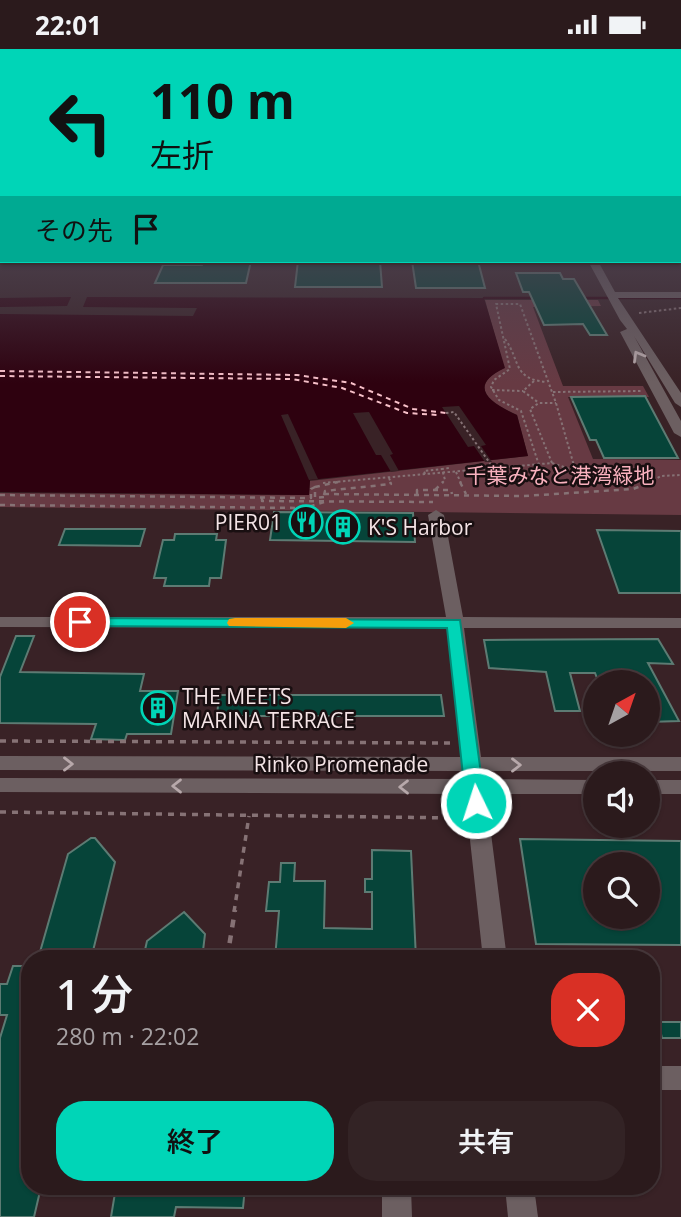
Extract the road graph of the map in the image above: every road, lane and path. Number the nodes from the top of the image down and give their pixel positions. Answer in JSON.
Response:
{"nodes":[{"id":1,"x":600,"y":275,"type":"edge"},
{"id":2,"x":681,"y":295,"type":"edge"},
{"id":3,"x":614,"y":299,"type":"junction"},
{"id":4,"x":681,"y":306,"type":"edge"},
{"id":5,"x":638,"y":314,"type":"dead end"},
{"id":6,"x":625,"y":320,"type":"junction"},
{"id":7,"x":505,"y":339,"type":"junction"},
{"id":8,"x":534,"y":381,"type":"junction"},
{"id":9,"x":548,"y":381,"type":"junction"},
{"id":10,"x":492,"y":390,"type":"junction"},
{"id":11,"x":523,"y":391,"type":"junction"},
{"id":12,"x":653,"y":391,"type":"junction"},
{"id":13,"x":678,"y":391,"type":"edge"},
{"id":14,"x":553,"y":392,"type":"junction"},
{"id":15,"x":539,"y":403,"type":"junction"},
{"id":16,"x":556,"y":403,"type":"junction"},
{"id":17,"x":681,"y":403,"type":"edge"},
{"id":18,"x":446,"y":413,"type":"dead end"},
{"id":19,"x":681,"y":433,"type":"edge"},
{"id":20,"x":552,"y":463,"type":"junction"},
{"id":21,"x":539,"y":465,"type":"junction"},
{"id":22,"x":449,"y":468,"type":"dead end"},
{"id":23,"x":494,"y":468,"type":"junction"},
{"id":24,"x":442,"y":469,"type":"junction"},
{"id":25,"x":574,"y":470,"type":"junction"},
{"id":26,"x":456,"y":472,"type":"junction"},
{"id":27,"x":424,"y":473,"type":"junction"},
{"id":28,"x":681,"y":475,"type":"edge"},
{"id":29,"x":388,"y":477,"type":"junction"},
{"id":30,"x":315,"y":487,"type":"junction"},
{"id":31,"x":581,"y":491,"type":"junction"},
{"id":32,"x":435,"y":492,"type":"junction"},
{"id":33,"x":0,"y":495,"type":"edge"},
{"id":34,"x":453,"y":495,"type":"junction"},
{"id":35,"x":466,"y":495,"type":"junction"},
{"id":36,"x":122,"y":496,"type":"junction"},
{"id":37,"x":262,"y":498,"type":"junction"},
{"id":38,"x":324,"y":498,"type":"junction"},
{"id":39,"x":0,"y":505,"type":"edge"},
{"id":40,"x":119,"y":506,"type":"junction"},
{"id":41,"x":436,"y":515,"type":"dead end"},
{"id":42,"x":0,"y":622,"type":"edge"},
{"id":43,"x":681,"y":623,"type":"edge"},
{"id":44,"x":455,"y":624,"type":"junction"},
{"id":45,"x":0,"y":741,"type":"edge"},
{"id":46,"x":470,"y":743,"type":"junction"},
{"id":47,"x":0,"y":763,"type":"edge"},
{"id":48,"x":681,"y":764,"type":"edge"},
{"id":49,"x":473,"y":765,"type":"junction"},
{"id":50,"x":0,"y":785,"type":"edge"},
{"id":51,"x":583,"y":787,"type":"edge"},
{"id":52,"x":660,"y":787,"type":"edge"},
{"id":53,"x":681,"y":787,"type":"edge"},
{"id":54,"x":474,"y":788,"type":"junction"},
{"id":55,"x":0,"y":812,"type":"edge"},
{"id":56,"x":249,"y":815,"type":"junction"},
{"id":57,"x":478,"y":819,"type":"junction"},
{"id":58,"x":228,"y":950,"type":"edge"},
{"id":59,"x":494,"y":950,"type":"edge"},
{"id":60,"x":660,"y":1078,"type":"edge"},
{"id":61,"x":681,"y":1078,"type":"edge"},
{"id":62,"x":397,"y":1195,"type":"edge"},
{"id":63,"x":521,"y":1195,"type":"edge"},
{"id":64,"x":397,"y":1217,"type":"edge"},
{"id":65,"x":523,"y":1217,"type":"edge"}],
"edges":[{"from":1,"to":3,"type":"street"},
{"from":2,"to":3,"type":"street"},
{"from":3,"to":4,"type":"street"},
{"from":3,"to":6,"type":"street"},
{"from":4,"to":5,"type":"path"},
{"from":12,"to":6,"type":"street","one_way":true},
{"from":6,"to":13,"type":"street"},
{"from":7,"to":8,"type":"path"},
{"from":7,"to":9,"type":"path"},
{"from":7,"to":10,"type":"path"},
{"from":8,"to":9,"type":"path"},
{"from":8,"to":11,"type":"path"},
{"from":9,"to":14,"type":"path"},
{"from":10,"to":11,"type":"path"},
{"from":10,"to":21,"type":"path"},
{"from":11,"to":15,"type":"path"},
{"from":12,"to":13,"type":"street"},
{"from":12,"to":14,"type":"path"},
{"from":12,"to":19,"type":"street"},
{"from":13,"to":17,"type":"street"},
{"from":14,"to":16,"type":"path"},
{"from":15,"to":16,"type":"path"},
{"from":15,"to":20,"type":"path"},
{"from":16,"to":25,"type":"path"},
{"from":18,"to":23,"type":"path"},
{"from":20,"to":21,"type":"path"},
{"from":20,"to":25,"type":"path"},
{"from":21,"to":23,"type":"path"},
{"from":22,"to":24,"type":"path","bridge":true},
{"from":23,"to":26,"type":"path"},
{"from":24,"to":27,"type":"path"},
{"from":24,"to":32,"type":"path","bridge":true},
{"from":25,"to":31,"type":"path"},
{"from":26,"to":27,"type":"path"},
{"from":26,"to":35,"type":"path"},
{"from":27,"to":29,"type":"path"},
{"from":28,"to":31,"type":"path"},
{"from":29,"to":30,"type":"path"},
{"from":29,"to":38,"type":"path"},
{"from":30,"to":37,"type":"path"},
{"from":30,"to":38,"type":"path"},
{"from":31,"to":35,"type":"path"},
{"from":32,"to":34,"type":"path"},
{"from":32,"to":34,"type":"path"},
{"from":32,"to":38,"type":"path"},
{"from":32,"to":38,"type":"path"},
{"from":33,"to":36,"type":"path"},
{"from":34,"to":35,"type":"path"},
{"from":36,"to":37,"type":"path"},
{"from":36,"to":40,"type":"path"},
{"from":37,"to":38,"type":"path"},
{"from":38,"to":40,"type":"path"},
{"from":39,"to":40,"type":"path"},
{"from":41,"to":44,"type":"street"},
{"from":42,"to":44,"type":"street"},
{"from":43,"to":44,"type":"street"},
{"from":44,"to":46,"type":"street"},
{"from":45,"to":46,"type":"path"},
{"from":46,"to":49,"type":"street"},
{"from":47,"to":49,"type":"street","name":"Rinko Promenade","one_way":true},
{"from":49,"to":48,"type":"street","name":"Rinko Promenade","one_way":true},
{"from":49,"to":54,"type":"street"},
{"from":54,"to":50,"type":"street","name":"Rinko Promenade","one_way":true},
{"from":51,"to":54,"type":"street","name":"Rinko Promenade"},
{"from":52,"to":53,"type":"street"},
{"from":54,"to":57,"type":"street"},
{"from":55,"to":56,"type":"path"},
{"from":56,"to":57,"type":"path"},
{"from":56,"to":58,"type":"path"},
{"from":57,"to":59,"type":"street"},
{"from":60,"to":61,"type":"street"},
{"from":62,"to":64,"type":"street"},
{"from":63,"to":65,"type":"street"}]}
